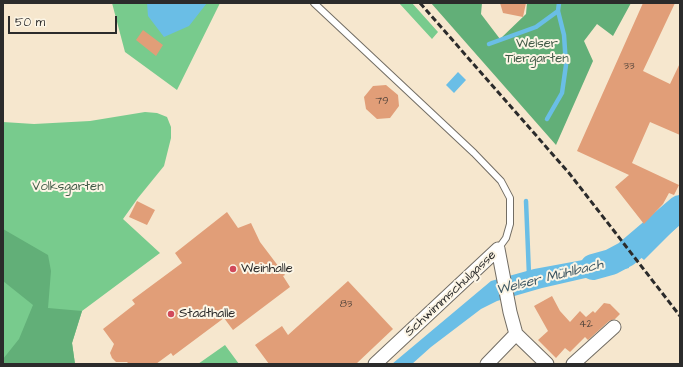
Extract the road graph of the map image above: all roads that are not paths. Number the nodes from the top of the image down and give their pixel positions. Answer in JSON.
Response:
{"nodes":[{"id":1,"x":314,"y":3,"type":"edge"},
{"id":2,"x":498,"y":248,"type":"junction"},
{"id":3,"x":614,"y":327,"type":"dead end"},
{"id":4,"x":516,"y":334,"type":"junction"},
{"id":5,"x":375,"y":364,"type":"edge"},
{"id":6,"x":487,"y":364,"type":"edge"},
{"id":7,"x":547,"y":364,"type":"edge"},
{"id":8,"x":573,"y":364,"type":"edge"}],
"edges":[{"from":1,"to":2,"type":"lane"},
{"from":2,"to":4,"type":"street","name":"Schwimmschulgasse"},
{"from":2,"to":5,"type":"street","name":"Schwimmschulgasse"},
{"from":3,"to":8,"type":"street"},
{"from":4,"to":6,"type":"street"},
{"from":4,"to":7,"type":"street"}]}
